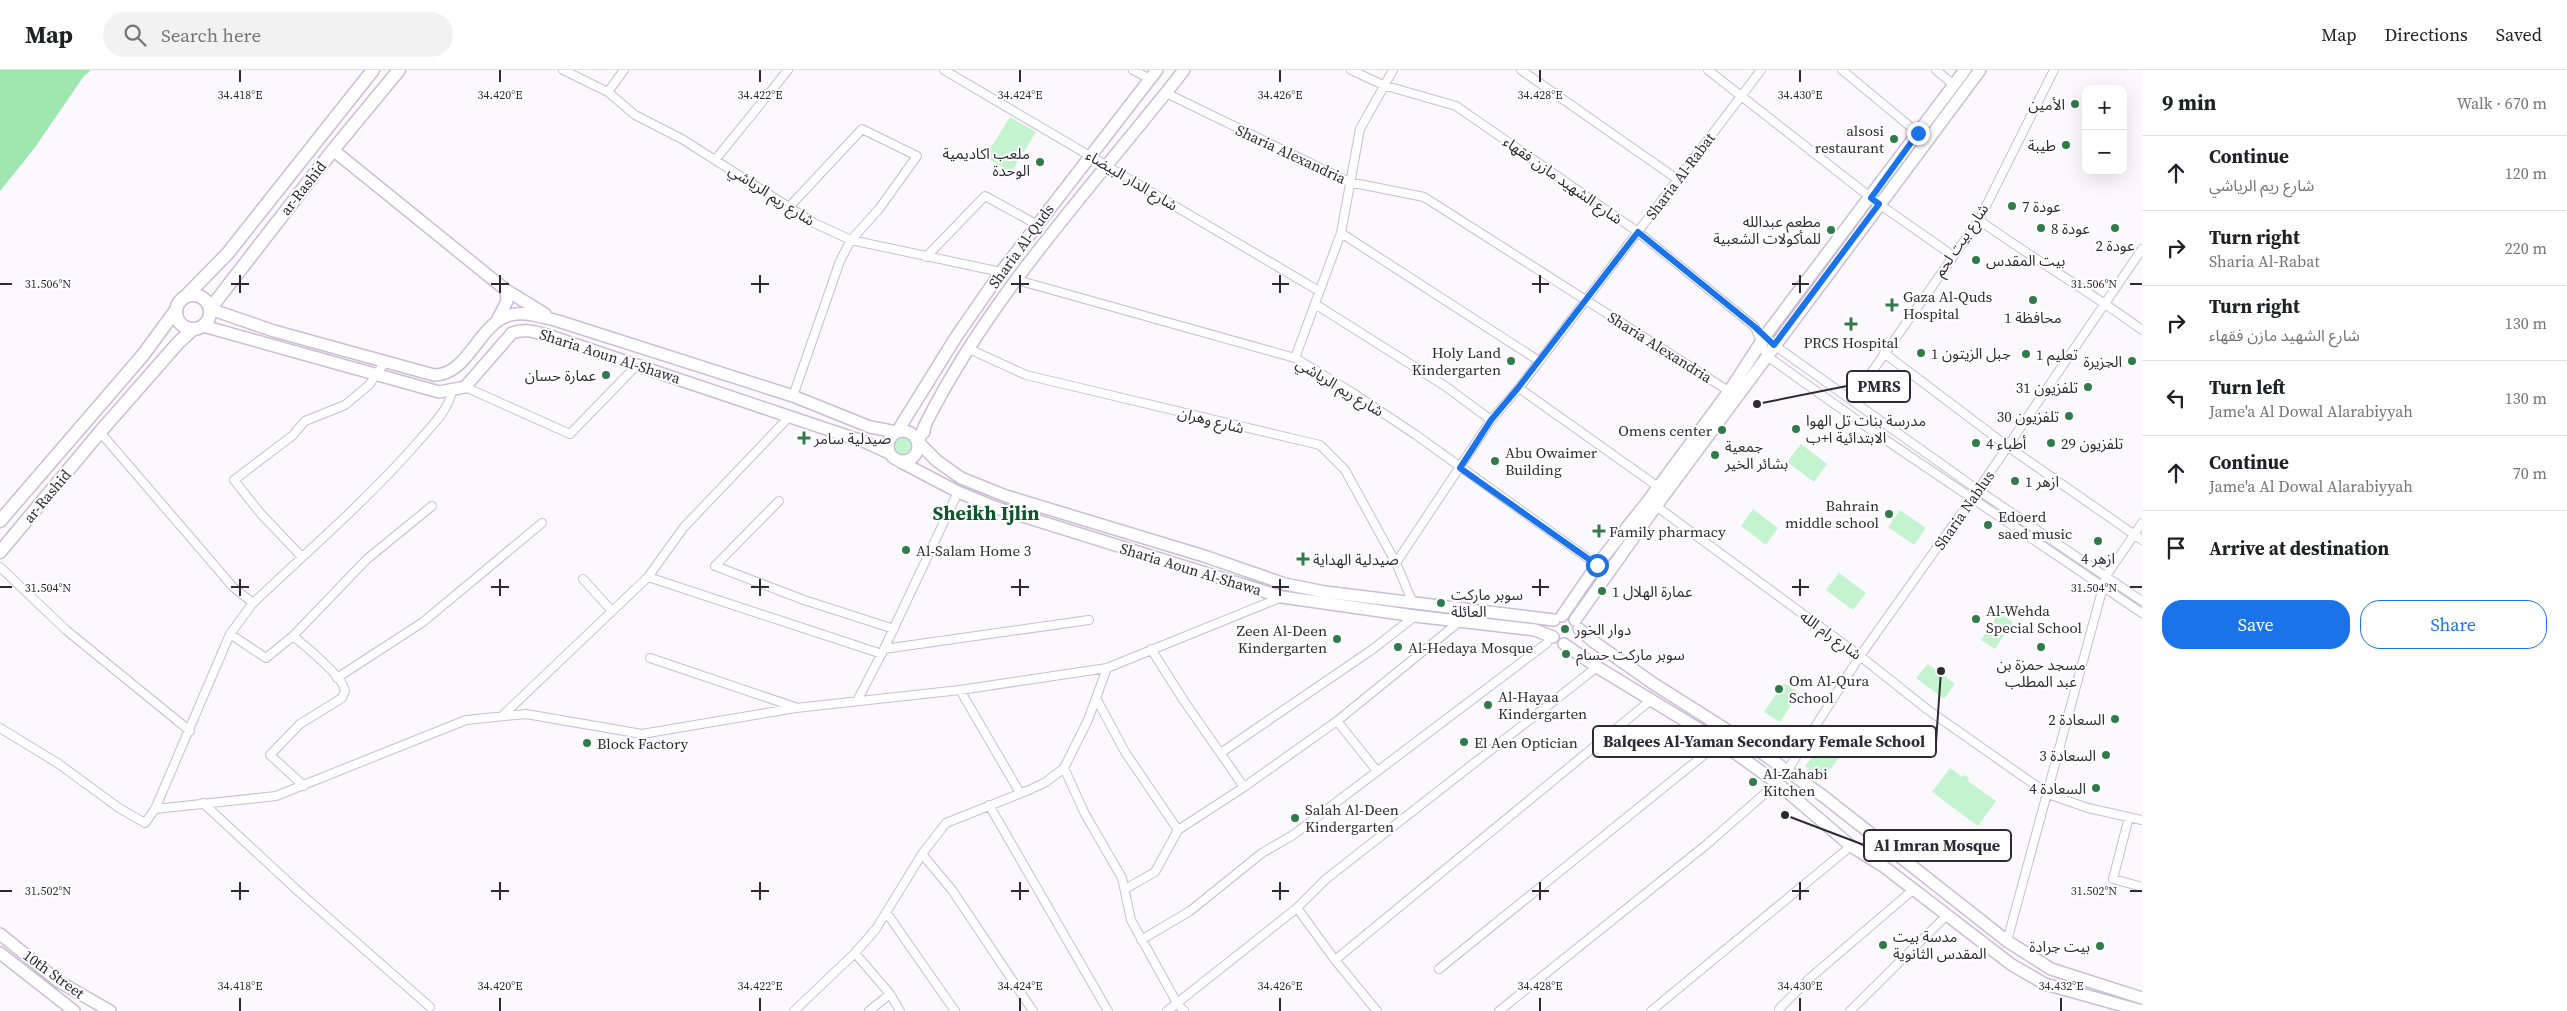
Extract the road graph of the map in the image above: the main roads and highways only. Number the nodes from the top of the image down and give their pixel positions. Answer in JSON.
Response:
{"nodes":[{"id":1,"x":373,"y":70,"type":"edge"},
{"id":2,"x":399,"y":70,"type":"edge"},
{"id":3,"x":1184,"y":70,"type":"edge"},
{"id":4,"x":1964,"y":70,"type":"edge"},
{"id":5,"x":1980,"y":70,"type":"edge"},
{"id":6,"x":1153,"y":75,"type":"edge"},
{"id":7,"x":333,"y":150,"type":"junction"},
{"id":8,"x":1875,"y":201,"type":"junction"},
{"id":9,"x":506,"y":290,"type":"junction"},
{"id":10,"x":187,"y":295,"type":"junction"},
{"id":11,"x":210,"y":308,"type":"junction"},
{"id":12,"x":176,"y":310,"type":"junction"},
{"id":13,"x":497,"y":321,"type":"junction"},
{"id":14,"x":558,"y":321,"type":"junction"},
{"id":15,"x":198,"y":327,"type":"junction"},
{"id":16,"x":1764,"y":345,"type":"junction"},
{"id":17,"x":908,"y":417,"type":"junction"},
{"id":18,"x":924,"y":425,"type":"junction"},
{"id":19,"x":877,"y":428,"type":"junction"},
{"id":20,"x":897,"y":432,"type":"junction"},
{"id":21,"x":918,"y":442,"type":"junction"},
{"id":22,"x":888,"y":453,"type":"junction"},
{"id":23,"x":928,"y":453,"type":"junction"},
{"id":24,"x":901,"y":462,"type":"junction"},
{"id":25,"x":0,"y":521,"type":"edge"},
{"id":26,"x":0,"y":552,"type":"edge"},
{"id":27,"x":1558,"y":618,"type":"junction"},
{"id":28,"x":1577,"y":624,"type":"junction"},
{"id":29,"x":1550,"y":640,"type":"junction"},
{"id":30,"x":1564,"y":644,"type":"junction"},
{"id":31,"x":0,"y":934,"type":"edge"},
{"id":32,"x":0,"y":953,"type":"edge"},
{"id":33,"x":2142,"y":998,"type":"edge"},
{"id":34,"x":74,"y":1011,"type":"edge"},
{"id":35,"x":110,"y":1011,"type":"edge"},
{"id":36,"x":2142,"y":1011,"type":"edge"}],
"edges":[{"from":1,"to":10,"type":"main road","name":"ar-Rashid"},
{"from":2,"to":7,"type":"main road","name":"ar-Rashid"},
{"from":3,"to":18,"type":"main road","name":"Sharia Al-Quds"},
{"from":4,"to":8,"type":"main road"},
{"from":5,"to":8,"type":"main road"},
{"from":6,"to":17,"type":"main road","name":"Sharia Al-Quds"},
{"from":7,"to":9,"type":"main road","name":"Sharia Aoun Al-Shawa"},
{"from":7,"to":11,"type":"main road","name":"ar-Rashid"},
{"from":8,"to":16,"type":"main road"},
{"from":8,"to":16,"type":"main road"},
{"from":9,"to":13,"type":"main road"},
{"from":9,"to":14,"type":"main road","name":"Sharia Aoun Al-Shawa"},
{"from":10,"to":11,"type":"main road"},
{"from":10,"to":12,"type":"main road"},
{"from":11,"to":13,"type":"main road"},
{"from":11,"to":15,"type":"main road"},
{"from":12,"to":15,"type":"main road"},
{"from":12,"to":25,"type":"main road","name":"ar-Rashid"},
{"from":13,"to":14,"type":"main road","name":"Sharia Aoun Al-Shawa"},
{"from":14,"to":19,"type":"main road","name":"Sharia Aoun Al-Shawa"},
{"from":15,"to":22,"type":"main road","name":"Sharia Aoun Al-Shawa"},
{"from":15,"to":26,"type":"main road","name":"ar-Rashid"},
{"from":16,"to":27,"type":"main road"},
{"from":16,"to":28,"type":"main road"},
{"from":17,"to":19,"type":"main road"},
{"from":17,"to":20,"type":"main road","name":"Sharia Al-Quds"},
{"from":18,"to":21,"type":"main road","name":"Sharia Al-Quds"},
{"from":18,"to":23,"type":"main road"},
{"from":19,"to":20,"type":"main road","name":"Sharia Aoun Al-Shawa"},
{"from":20,"to":21,"type":"main road"},
{"from":20,"to":22,"type":"main road"},
{"from":21,"to":23,"type":"main road","name":"Sharia Aoun Al-Shawa"},
{"from":21,"to":24,"type":"main road"},
{"from":22,"to":24,"type":"main road"},
{"from":23,"to":27,"type":"main road","name":"Sharia Aoun Al-Shawa"},
{"from":24,"to":29,"type":"main road","name":"Sharia Aoun Al-Shawa"},
{"from":27,"to":28,"type":"main road"},
{"from":27,"to":29,"type":"main road"},
{"from":28,"to":30,"type":"main road"},
{"from":28,"to":33,"type":"main road"},
{"from":29,"to":30,"type":"main road"},
{"from":30,"to":36,"type":"main road"},
{"from":31,"to":35,"type":"main road","name":"10th Street"},
{"from":32,"to":34,"type":"main road","name":"10th Street"}]}
